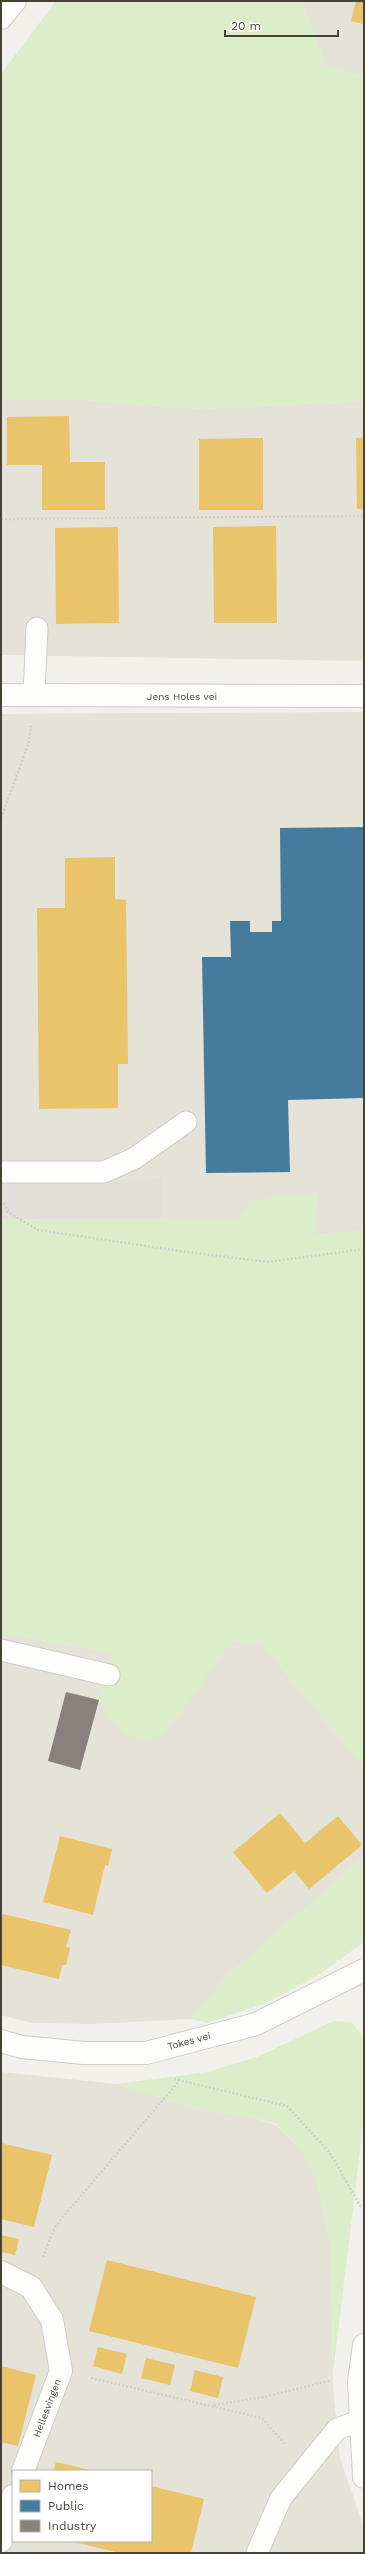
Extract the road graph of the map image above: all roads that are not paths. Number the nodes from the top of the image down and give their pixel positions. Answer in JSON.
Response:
{"nodes":[{"id":1,"x":15,"y":1,"type":"edge"},
{"id":2,"x":1,"y":18,"type":"edge"},
{"id":3,"x":37,"y":628,"type":"dead end"},
{"id":4,"x":1,"y":695,"type":"edge"},
{"id":5,"x":34,"y":695,"type":"junction"},
{"id":6,"x":364,"y":696,"type":"edge"},
{"id":7,"x":186,"y":1122,"type":"dead end"},
{"id":8,"x":1,"y":1172,"type":"edge"},
{"id":9,"x":1,"y":1650,"type":"edge"},
{"id":10,"x":109,"y":1675,"type":"dead end"},
{"id":11,"x":364,"y":1970,"type":"edge"},
{"id":12,"x":1,"y":2041,"type":"edge"},
{"id":13,"x":1,"y":2272,"type":"edge"},
{"id":14,"x":364,"y":2345,"type":"edge"},
{"id":15,"x":362,"y":2420,"type":"junction"},
{"id":16,"x":22,"y":2470,"type":"edge"},
{"id":17,"x":364,"y":2477,"type":"edge"},
{"id":18,"x":8,"y":2498,"type":"edge"},
{"id":19,"x":1,"y":2541,"type":"edge"},
{"id":20,"x":257,"y":2553,"type":"edge"}],
"edges":[{"from":1,"to":2,"type":"street"},
{"from":3,"to":5,"type":"lane"},
{"from":4,"to":5,"type":"street","name":"Jens Holes vei"},
{"from":5,"to":6,"type":"street","name":"Jens Holes vei"},
{"from":7,"to":8,"type":"lane"},
{"from":9,"to":10,"type":"lane"},
{"from":11,"to":12,"type":"street","name":"Tokes vei"},
{"from":13,"to":16,"type":"street","name":"Hellesvingen"},
{"from":14,"to":15,"type":"street"},
{"from":15,"to":17,"type":"street"},
{"from":15,"to":20,"type":"lane"},
{"from":18,"to":19,"type":"street"}]}
